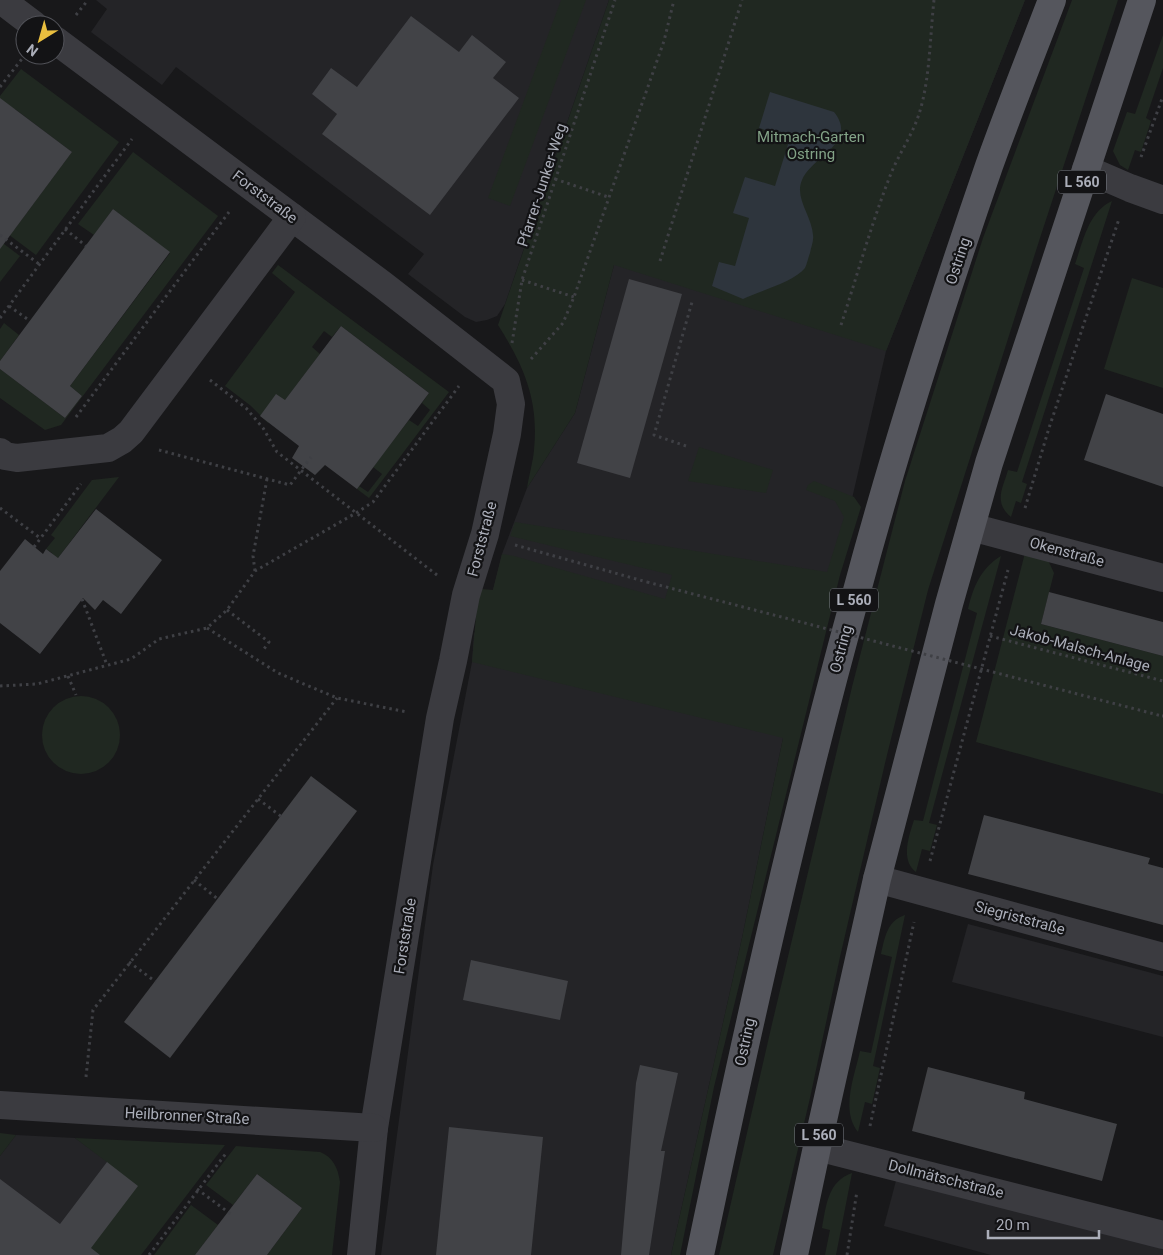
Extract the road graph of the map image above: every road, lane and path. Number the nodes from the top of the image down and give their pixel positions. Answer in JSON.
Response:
{"nodes":[{"id":1,"x":0,"y":0,"type":"edge"},
{"id":2,"x":615,"y":0,"type":"edge"},
{"id":3,"x":674,"y":0,"type":"edge"},
{"id":4,"x":742,"y":0,"type":"edge"},
{"id":5,"x":934,"y":0,"type":"edge"},
{"id":6,"x":1052,"y":0,"type":"edge"},
{"id":7,"x":1142,"y":0,"type":"edge"},
{"id":8,"x":20,"y":15,"type":"edge"},
{"id":9,"x":65,"y":48,"type":"edge"},
{"id":10,"x":17,"y":65,"type":"edge"},
{"id":11,"x":0,"y":87,"type":"edge"},
{"id":12,"x":1163,"y":96,"type":"edge"},
{"id":13,"x":152,"y":113,"type":"junction"},
{"id":14,"x":1086,"y":169,"type":"junction"},
{"id":15,"x":555,"y":180,"type":"junction"},
{"id":16,"x":249,"y":185,"type":"junction"},
{"id":17,"x":1130,"y":188,"type":"junction"},
{"id":18,"x":608,"y":197,"type":"junction"},
{"id":19,"x":1163,"y":200,"type":"edge"},
{"id":20,"x":292,"y":217,"type":"junction"},
{"id":21,"x":65,"y":229,"type":"junction"},
{"id":22,"x":0,"y":235,"type":"edge"},
{"id":23,"x":86,"y":246,"type":"dead end"},
{"id":24,"x":660,"y":261,"type":"dead end"},
{"id":25,"x":39,"y":264,"type":"junction"},
{"id":26,"x":522,"y":280,"type":"junction"},
{"id":27,"x":574,"y":297,"type":"junction"},
{"id":28,"x":692,"y":302,"type":"dead end"},
{"id":29,"x":9,"y":306,"type":"junction"},
{"id":30,"x":0,"y":318,"type":"edge"},
{"id":31,"x":30,"y":321,"type":"dead end"},
{"id":32,"x":841,"y":325,"type":"dead end"},
{"id":33,"x":478,"y":360,"type":"junction"},
{"id":34,"x":184,"y":361,"type":"junction"},
{"id":35,"x":506,"y":381,"type":"junction"},
{"id":36,"x":122,"y":440,"type":"junction"},
{"id":37,"x":686,"y":446,"type":"dead end"},
{"id":38,"x":0,"y":452,"type":"edge"},
{"id":39,"x":48,"y":455,"type":"junction"},
{"id":40,"x":311,"y":457,"type":"dead end"},
{"id":41,"x":301,"y":470,"type":"junction"},
{"id":42,"x":86,"y":479,"type":"dead end"},
{"id":43,"x":267,"y":479,"type":"junction"},
{"id":44,"x":0,"y":508,"type":"edge"},
{"id":45,"x":356,"y":513,"type":"junction"},
{"id":46,"x":971,"y":527,"type":"junction"},
{"id":47,"x":40,"y":538,"type":"junction"},
{"id":48,"x":1016,"y":538,"type":"junction"},
{"id":49,"x":34,"y":547,"type":"dead end"},
{"id":50,"x":525,"y":549,"type":"dead end"},
{"id":51,"x":255,"y":572,"type":"junction"},
{"id":52,"x":1163,"y":578,"type":"edge"},
{"id":53,"x":466,"y":595,"type":"junction"},
{"id":54,"x":82,"y":599,"type":"dead end"},
{"id":55,"x":227,"y":610,"type":"junction"},
{"id":56,"x":208,"y":628,"type":"junction"},
{"id":57,"x":990,"y":636,"type":"junction"},
{"id":58,"x":264,"y":649,"type":"dead end"},
{"id":59,"x":107,"y":665,"type":"junction"},
{"id":60,"x":68,"y":676,"type":"junction"},
{"id":61,"x":1163,"y":681,"type":"edge"},
{"id":62,"x":0,"y":686,"type":"edge"},
{"id":63,"x":76,"y":695,"type":"dead end"},
{"id":64,"x":338,"y":698,"type":"junction"},
{"id":65,"x":1162,"y":716,"type":"edge"},
{"id":66,"x":440,"y":718,"type":"junction"},
{"id":67,"x":258,"y":799,"type":"junction"},
{"id":68,"x":282,"y":817,"type":"dead end"},
{"id":69,"x":877,"y":878,"type":"junction"},
{"id":70,"x":194,"y":880,"type":"junction"},
{"id":71,"x":922,"y":891,"type":"junction"},
{"id":72,"x":219,"y":900,"type":"dead end"},
{"id":73,"x":1163,"y":957,"type":"edge"},
{"id":74,"x":129,"y":962,"type":"junction"},
{"id":75,"x":156,"y":982,"type":"dead end"},
{"id":76,"x":0,"y":1105,"type":"edge"},
{"id":77,"x":82,"y":1110,"type":"junction"},
{"id":78,"x":252,"y":1120,"type":"junction"},
{"id":79,"x":374,"y":1128,"type":"junction"},
{"id":80,"x":817,"y":1147,"type":"junction"},
{"id":81,"x":863,"y":1158,"type":"junction"},
{"id":82,"x":197,"y":1189,"type":"junction"},
{"id":83,"x":232,"y":1215,"type":"dead end"},
{"id":84,"x":1163,"y":1235,"type":"edge"},
{"id":85,"x":149,"y":1255,"type":"edge"},
{"id":86,"x":361,"y":1255,"type":"edge"},
{"id":87,"x":700,"y":1255,"type":"edge"},
{"id":88,"x":794,"y":1255,"type":"edge"},
{"id":89,"x":847,"y":1255,"type":"edge"}],
"edges":[{"from":1,"to":8,"type":"street"},
{"from":2,"to":15,"type":"path","name":"Pfarrer-Junker-Weg"},
{"from":3,"to":18,"type":"path"},
{"from":4,"to":24,"type":"path"},
{"from":5,"to":32,"type":"path"},
{"from":6,"to":87,"type":"main road","name":"Ostring","number":"L 560"},
{"from":7,"to":14,"type":"main road","number":"L 560"},
{"from":9,"to":13,"type":"street","name":"Forststraße"},
{"from":10,"to":11,"type":"path"},
{"from":12,"to":17,"type":"path"},
{"from":13,"to":16,"type":"street","name":"Forststraße"},
{"from":13,"to":21,"type":"path"},
{"from":14,"to":17,"type":"street"},
{"from":14,"to":46,"type":"main road","number":"L 560"},
{"from":15,"to":18,"type":"path"},
{"from":15,"to":26,"type":"path","name":"Pfarrer-Junker-Weg"},
{"from":16,"to":20,"type":"street","name":"Forststraße"},
{"from":16,"to":39,"type":"path"},
{"from":17,"to":19,"type":"street"},
{"from":17,"to":48,"type":"path"},
{"from":18,"to":27,"type":"path"},
{"from":20,"to":33,"type":"street","name":"Forststraße"},
{"from":20,"to":34,"type":"street"},
{"from":21,"to":23,"type":"path"},
{"from":21,"to":25,"type":"path"},
{"from":22,"to":25,"type":"path"},
{"from":25,"to":29,"type":"path"},
{"from":26,"to":27,"type":"path"},
{"from":26,"to":35,"type":"path","name":"Pfarrer-Junker-Weg"},
{"from":27,"to":35,"type":"path"},
{"from":28,"to":37,"type":"path"},
{"from":29,"to":30,"type":"path"},
{"from":29,"to":31,"type":"path"},
{"from":33,"to":35,"type":"street","name":"Forststraße"},
{"from":33,"to":45,"type":"path"},
{"from":34,"to":36,"type":"street"},
{"from":34,"to":41,"type":"path"},
{"from":35,"to":53,"type":"street","name":"Forststraße"},
{"from":36,"to":39,"type":"street"},
{"from":36,"to":43,"type":"path"},
{"from":38,"to":39,"type":"street"},
{"from":40,"to":41,"type":"path"},
{"from":41,"to":43,"type":"path"},
{"from":41,"to":45,"type":"path"},
{"from":42,"to":47,"type":"path"},
{"from":43,"to":51,"type":"path"},
{"from":44,"to":47,"type":"path"},
{"from":45,"to":51,"type":"path"},
{"from":45,"to":53,"type":"path"},
{"from":46,"to":48,"type":"street","name":"Okenstraße"},
{"from":46,"to":69,"type":"main road","number":"L 560"},
{"from":47,"to":49,"type":"path"},
{"from":48,"to":52,"type":"street","name":"Okenstraße"},
{"from":48,"to":57,"type":"path"},
{"from":50,"to":65,"type":"path","bridge":true},
{"from":51,"to":55,"type":"path"},
{"from":53,"to":66,"type":"street","name":"Forststraße"},
{"from":54,"to":59,"type":"path"},
{"from":55,"to":56,"type":"path"},
{"from":55,"to":58,"type":"path"},
{"from":56,"to":59,"type":"path"},
{"from":56,"to":64,"type":"path"},
{"from":57,"to":61,"type":"path","name":"Jakob-Malsch-Anlage"},
{"from":57,"to":71,"type":"path"},
{"from":59,"to":60,"type":"path"},
{"from":60,"to":62,"type":"path"},
{"from":60,"to":63,"type":"path"},
{"from":64,"to":66,"type":"path"},
{"from":64,"to":67,"type":"path"},
{"from":66,"to":79,"type":"street","name":"Forststraße"},
{"from":67,"to":68,"type":"path"},
{"from":67,"to":70,"type":"path"},
{"from":69,"to":71,"type":"street","name":"Siegriststraße"},
{"from":69,"to":80,"type":"main road","number":"L 560"},
{"from":70,"to":72,"type":"path"},
{"from":70,"to":74,"type":"path"},
{"from":71,"to":73,"type":"street","name":"Siegriststraße"},
{"from":71,"to":81,"type":"path"},
{"from":74,"to":75,"type":"path"},
{"from":74,"to":77,"type":"path"},
{"from":76,"to":77,"type":"street","name":"Heilbronner Straße"},
{"from":77,"to":78,"type":"street","name":"Heilbronner Straße"},
{"from":78,"to":79,"type":"street","name":"Heilbronner Straße"},
{"from":78,"to":82,"type":"path"},
{"from":79,"to":86,"type":"street","name":"Forststraße"},
{"from":80,"to":81,"type":"street","name":"Dollmätschstraße"},
{"from":80,"to":88,"type":"main road","number":"L 560"},
{"from":81,"to":84,"type":"street","name":"Dollmätschstraße"},
{"from":81,"to":89,"type":"path"},
{"from":82,"to":83,"type":"path"},
{"from":82,"to":85,"type":"path"}]}
